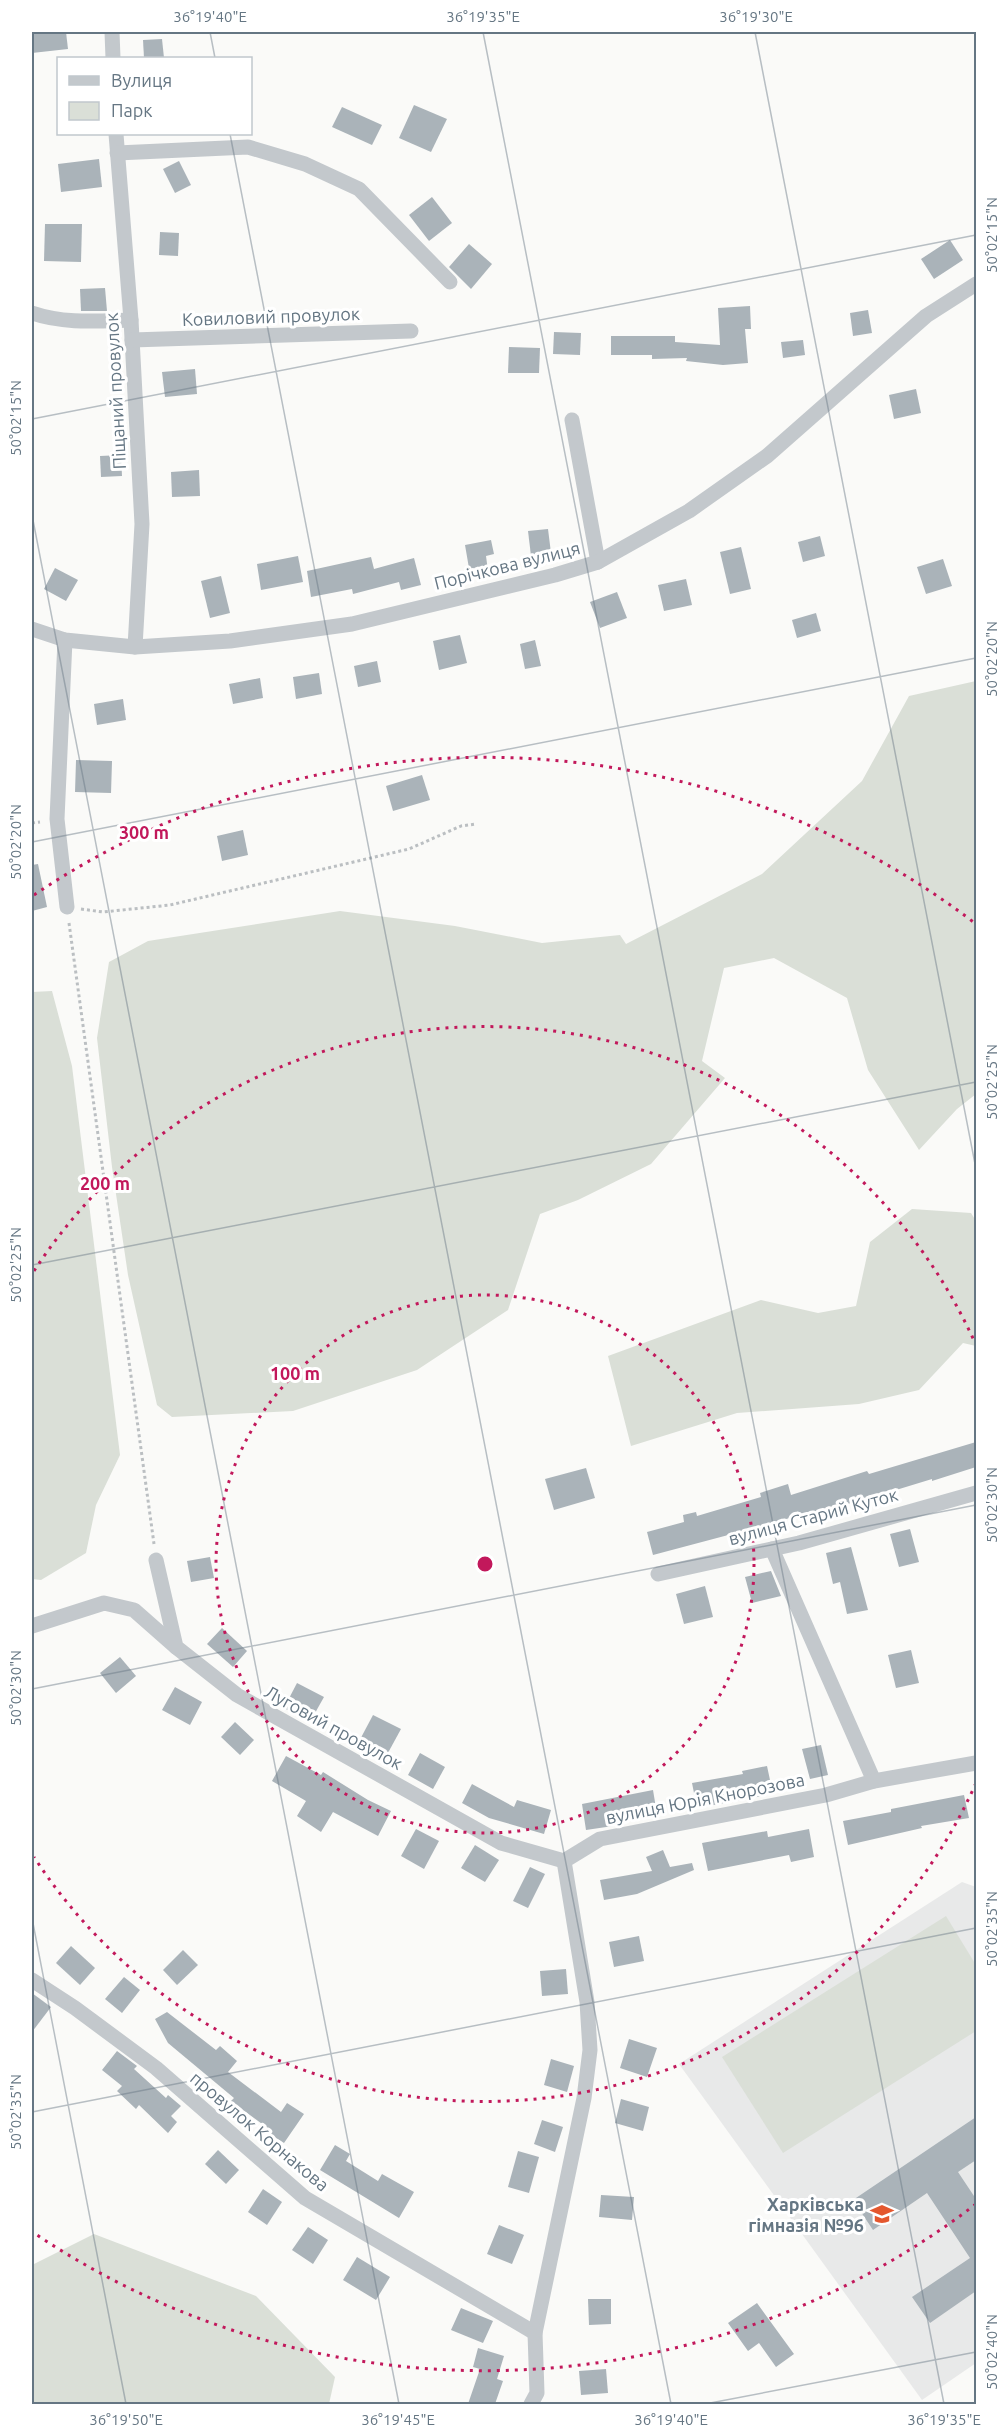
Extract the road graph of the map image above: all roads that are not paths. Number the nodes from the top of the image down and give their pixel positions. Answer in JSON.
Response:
{"nodes":[{"id":1,"x":112,"y":32,"type":"edge"},
{"id":2,"x":113,"y":57,"type":"edge"},
{"id":3,"x":116,"y":135,"type":"edge"},
{"id":4,"x":117,"y":153,"type":"junction"},
{"id":5,"x":450,"y":282,"type":"dead end"},
{"id":6,"x":976,"y":284,"type":"edge"},
{"id":7,"x":32,"y":313,"type":"edge"},
{"id":8,"x":131,"y":320,"type":"junction"},
{"id":9,"x":411,"y":331,"type":"dead end"},
{"id":10,"x":132,"y":340,"type":"junction"},
{"id":11,"x":572,"y":420,"type":"dead end"},
{"id":12,"x":598,"y":562,"type":"junction"},
{"id":13,"x":32,"y":629,"type":"edge"},
{"id":14,"x":65,"y":640,"type":"junction"},
{"id":15,"x":135,"y":647,"type":"junction"},
{"id":16,"x":67,"y":907,"type":"road end"},
{"id":17,"x":976,"y":1492,"type":"edge"},
{"id":18,"x":772,"y":1549,"type":"junction"},
{"id":19,"x":156,"y":1560,"type":"road end"},
{"id":20,"x":658,"y":1574,"type":"dead end"},
{"id":21,"x":32,"y":1626,"type":"edge"},
{"id":22,"x":176,"y":1647,"type":"junction"},
{"id":23,"x":976,"y":1763,"type":"edge"},
{"id":24,"x":874,"y":1781,"type":"junction"},
{"id":25,"x":564,"y":1861,"type":"junction"},
{"id":26,"x":32,"y":1980,"type":"edge"},
{"id":27,"x":535,"y":2333,"type":"junction"},
{"id":28,"x":536,"y":2401,"type":"edge"}],
"edges":[{"from":1,"to":2,"type":"street"},
{"from":3,"to":4,"type":"street","name":"Піщаний провулок"},
{"from":4,"to":5,"type":"street"},
{"from":4,"to":8,"type":"street","name":"Піщаний провулок"},
{"from":6,"to":12,"type":"street","name":"Порічкова вулиця"},
{"from":7,"to":8,"type":"street"},
{"from":8,"to":10,"type":"street","name":"Піщаний провулок"},
{"from":9,"to":10,"type":"street","name":"Ковиловий провулок"},
{"from":10,"to":15,"type":"street","name":"Піщаний провулок"},
{"from":11,"to":12,"type":"street"},
{"from":12,"to":15,"type":"street","name":"Порічкова вулиця"},
{"from":13,"to":14,"type":"street","name":"Порічкова вулиця"},
{"from":14,"to":15,"type":"street","name":"Порічкова вулиця"},
{"from":14,"to":16,"type":"street"},
{"from":17,"to":18,"type":"street","name":"вулиця Старий Куток"},
{"from":18,"to":20,"type":"street","name":"вулиця Старий Куток"},
{"from":18,"to":24,"type":"street"},
{"from":19,"to":22,"type":"street"},
{"from":21,"to":22,"type":"street","name":"Луговий провулок"},
{"from":22,"to":25,"type":"street","name":"Луговий провулок"},
{"from":23,"to":24,"type":"street","name":"вулиця Юрія Кнорозова"},
{"from":24,"to":25,"type":"street","name":"вулиця Юрія Кнорозова"},
{"from":25,"to":27,"type":"street"},
{"from":26,"to":27,"type":"street","name":"провулок Корнакова"},
{"from":27,"to":28,"type":"street"}]}
